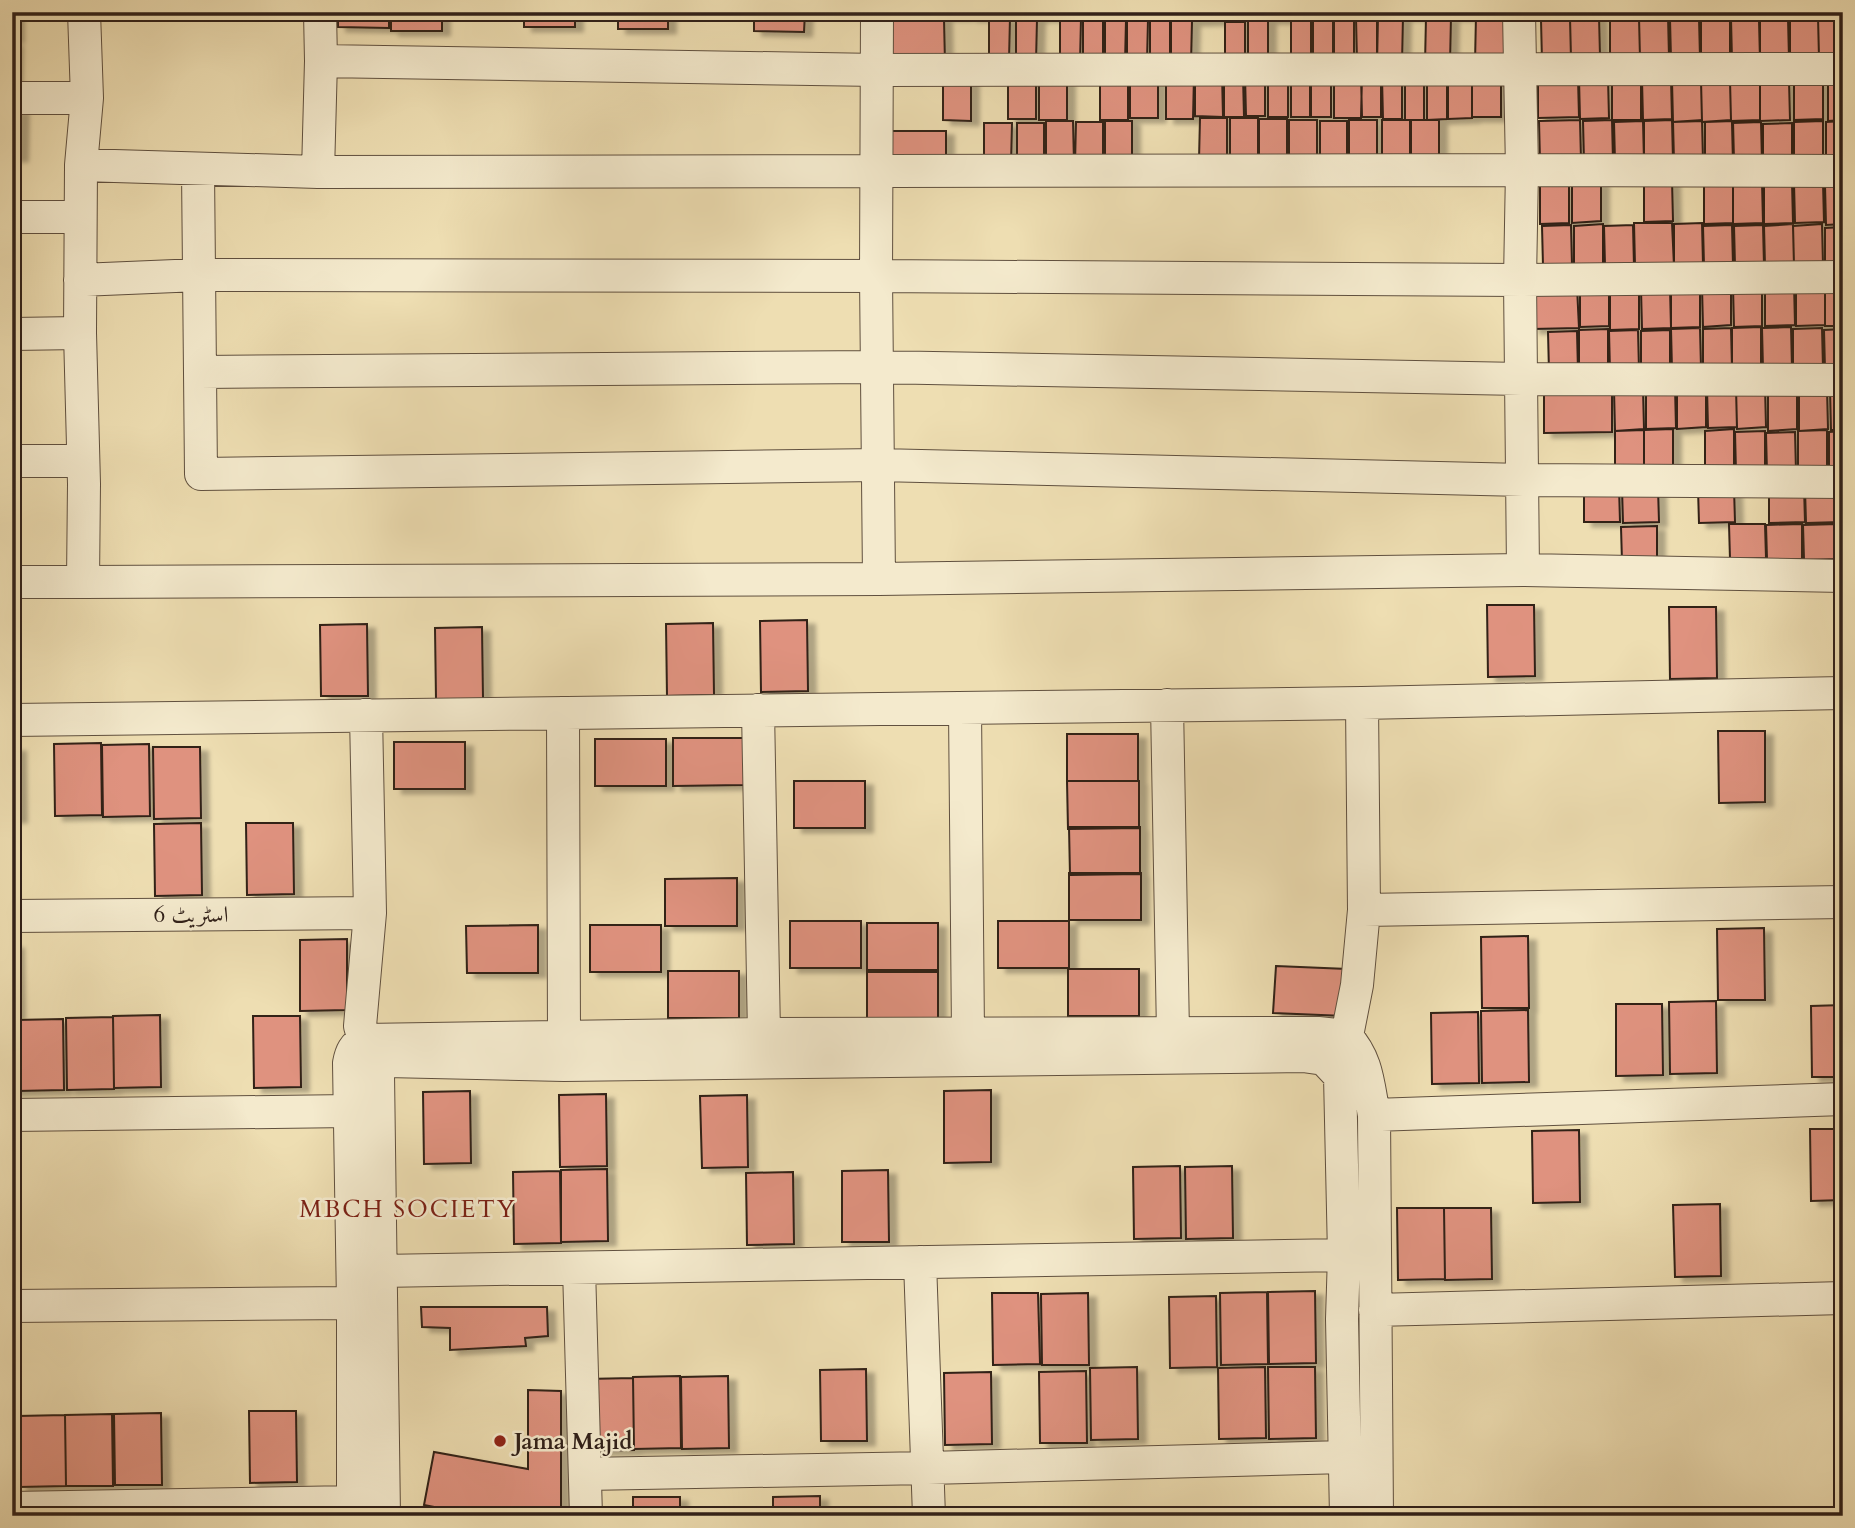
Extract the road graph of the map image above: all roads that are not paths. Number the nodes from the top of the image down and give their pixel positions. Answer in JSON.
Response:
{"nodes":[{"id":1,"x":84,"y":12,"type":"edge"},
{"id":2,"x":320,"y":12,"type":"edge"},
{"id":3,"x":877,"y":12,"type":"edge"},
{"id":4,"x":1519,"y":12,"type":"edge"},
{"id":5,"x":321,"y":61,"type":"junction"},
{"id":6,"x":1520,"y":69,"type":"junction"},
{"id":7,"x":1843,"y":69,"type":"edge"},
{"id":8,"x":878,"y":71,"type":"junction"},
{"id":9,"x":12,"y":98,"type":"edge"},
{"id":10,"x":87,"y":98,"type":"junction"},
{"id":11,"x":81,"y":165,"type":"junction"},
{"id":12,"x":198,"y":170,"type":"junction"},
{"id":13,"x":1522,"y":170,"type":"junction"},
{"id":14,"x":1843,"y":171,"type":"edge"},
{"id":15,"x":318,"y":172,"type":"junction"},
{"id":16,"x":876,"y":172,"type":"junction"},
{"id":17,"x":12,"y":217,"type":"edge"},
{"id":18,"x":80,"y":217,"type":"junction"},
{"id":19,"x":199,"y":275,"type":"junction"},
{"id":20,"x":876,"y":276,"type":"junction"},
{"id":21,"x":1843,"y":277,"type":"edge"},
{"id":22,"x":80,"y":280,"type":"junction"},
{"id":23,"x":1520,"y":280,"type":"junction"},
{"id":24,"x":80,"y":333,"type":"junction"},
{"id":25,"x":12,"y":334,"type":"edge"},
{"id":26,"x":877,"y":367,"type":"junction"},
{"id":27,"x":200,"y":372,"type":"junction"},
{"id":28,"x":1521,"y":379,"type":"junction"},
{"id":29,"x":1843,"y":380,"type":"edge"},
{"id":30,"x":12,"y":461,"type":"edge"},
{"id":31,"x":83,"y":461,"type":"junction"},
{"id":32,"x":878,"y":465,"type":"junction"},
{"id":33,"x":1523,"y":480,"type":"junction"},
{"id":34,"x":1843,"y":482,"type":"edge"},
{"id":35,"x":1523,"y":570,"type":"junction"},
{"id":36,"x":1843,"y":576,"type":"edge"},
{"id":37,"x":879,"y":579,"type":"junction"},
{"id":38,"x":12,"y":582,"type":"edge"},
{"id":39,"x":83,"y":582,"type":"junction"},
{"id":40,"x":1843,"y":693,"type":"edge"},
{"id":41,"x":1362,"y":703,"type":"junction"},
{"id":42,"x":1167,"y":705,"type":"junction"},
{"id":43,"x":965,"y":708,"type":"junction"},
{"id":44,"x":758,"y":710,"type":"junction"},
{"id":45,"x":563,"y":713,"type":"junction"},
{"id":46,"x":366,"y":715,"type":"junction"},
{"id":47,"x":12,"y":719,"type":"edge"},
{"id":48,"x":1843,"y":902,"type":"edge"},
{"id":49,"x":1364,"y":910,"type":"junction"},
{"id":50,"x":370,"y":913,"type":"junction"},
{"id":51,"x":12,"y":916,"type":"edge"},
{"id":52,"x":764,"y":1034,"type":"junction"},
{"id":53,"x":968,"y":1034,"type":"junction"},
{"id":54,"x":1346,"y":1036,"type":"junction"},
{"id":55,"x":564,"y":1037,"type":"junction"},
{"id":56,"x":364,"y":1040,"type":"junction"},
{"id":57,"x":1174,"y":1045,"type":"junction"},
{"id":58,"x":381,"y":1067,"type":"junction"},
{"id":59,"x":1340,"y":1076,"type":"junction"},
{"id":60,"x":1843,"y":1099,"type":"edge"},
{"id":61,"x":350,"y":1111,"type":"junction"},
{"id":62,"x":12,"y":1115,"type":"edge"},
{"id":63,"x":1374,"y":1115,"type":"junction"},
{"id":64,"x":1344,"y":1255,"type":"junction"},
{"id":65,"x":920,"y":1262,"type":"junction"},
{"id":66,"x":579,"y":1268,"type":"junction"},
{"id":67,"x":380,"y":1271,"type":"junction"},
{"id":68,"x":1843,"y":1298,"type":"edge"},
{"id":69,"x":353,"y":1303,"type":"junction"},
{"id":70,"x":12,"y":1306,"type":"edge"},
{"id":71,"x":1374,"y":1310,"type":"junction"},
{"id":72,"x":1345,"y":1457,"type":"junction"},
{"id":73,"x":928,"y":1468,"type":"junction"},
{"id":74,"x":585,"y":1474,"type":"junction"},
{"id":75,"x":12,"y":1508,"type":"edge"},
{"id":76,"x":353,"y":1509,"type":"edge"},
{"id":77,"x":384,"y":1516,"type":"edge"},
{"id":78,"x":586,"y":1516,"type":"edge"},
{"id":79,"x":929,"y":1516,"type":"edge"},
{"id":80,"x":1346,"y":1516,"type":"edge"},
{"id":81,"x":1377,"y":1516,"type":"edge"}],
"edges":[{"from":1,"to":10,"type":"street"},
{"from":2,"to":5,"type":"street"},
{"from":3,"to":8,"type":"street"},
{"from":4,"to":6,"type":"street"},
{"from":5,"to":8,"type":"street"},
{"from":5,"to":15,"type":"street"},
{"from":6,"to":7,"type":"street"},
{"from":6,"to":8,"type":"street"},
{"from":6,"to":13,"type":"street"},
{"from":8,"to":16,"type":"street"},
{"from":9,"to":10,"type":"street"},
{"from":10,"to":11,"type":"street"},
{"from":11,"to":12,"type":"street"},
{"from":11,"to":18,"type":"street"},
{"from":12,"to":15,"type":"street"},
{"from":12,"to":19,"type":"street"},
{"from":13,"to":14,"type":"street"},
{"from":13,"to":16,"type":"street"},
{"from":13,"to":23,"type":"street"},
{"from":15,"to":16,"type":"street"},
{"from":16,"to":20,"type":"street"},
{"from":17,"to":18,"type":"street"},
{"from":18,"to":22,"type":"street"},
{"from":19,"to":20,"type":"street"},
{"from":19,"to":22,"type":"street"},
{"from":19,"to":27,"type":"street"},
{"from":20,"to":23,"type":"street"},
{"from":20,"to":26,"type":"street"},
{"from":21,"to":23,"type":"street"},
{"from":22,"to":24,"type":"street"},
{"from":23,"to":28,"type":"street"},
{"from":24,"to":25,"type":"street"},
{"from":24,"to":31,"type":"street"},
{"from":26,"to":27,"type":"street"},
{"from":26,"to":28,"type":"street"},
{"from":26,"to":32,"type":"street"},
{"from":27,"to":32,"type":"street"},
{"from":28,"to":29,"type":"street"},
{"from":28,"to":33,"type":"street"},
{"from":30,"to":31,"type":"street"},
{"from":31,"to":39,"type":"street"},
{"from":32,"to":33,"type":"street"},
{"from":32,"to":37,"type":"street"},
{"from":33,"to":34,"type":"street"},
{"from":33,"to":35,"type":"street"},
{"from":35,"to":36,"type":"street"},
{"from":35,"to":37,"type":"street"},
{"from":37,"to":39,"type":"street"},
{"from":38,"to":39,"type":"street"},
{"from":40,"to":41,"type":"street"},
{"from":41,"to":42,"type":"street"},
{"from":41,"to":49,"type":"street"},
{"from":42,"to":43,"type":"street"},
{"from":42,"to":57,"type":"street"},
{"from":43,"to":44,"type":"street"},
{"from":43,"to":53,"type":"street"},
{"from":44,"to":45,"type":"street"},
{"from":44,"to":52,"type":"street"},
{"from":45,"to":46,"type":"street"},
{"from":45,"to":55,"type":"street"},
{"from":46,"to":47,"type":"street"},
{"from":46,"to":50,"type":"street"},
{"from":48,"to":49,"type":"street"},
{"from":49,"to":54,"type":"street"},
{"from":50,"to":51,"type":"street","name":"اسٹریٹ 6"},
{"from":50,"to":56,"type":"street"},
{"from":52,"to":53,"type":"street"},
{"from":52,"to":55,"type":"street"},
{"from":53,"to":57,"type":"street"},
{"from":54,"to":57,"type":"street"},
{"from":54,"to":59,"type":"street"},
{"from":54,"to":63,"type":"street"},
{"from":55,"to":56,"type":"street"},
{"from":56,"to":58,"type":"street"},
{"from":56,"to":61,"type":"street"},
{"from":57,"to":58,"type":"street"},
{"from":57,"to":59,"type":"street"},
{"from":58,"to":67,"type":"street"},
{"from":59,"to":64,"type":"street"},
{"from":60,"to":63,"type":"street"},
{"from":61,"to":62,"type":"street"},
{"from":61,"to":69,"type":"street"},
{"from":63,"to":71,"type":"street"},
{"from":64,"to":65,"type":"street"},
{"from":64,"to":72,"type":"street"},
{"from":65,"to":66,"type":"street"},
{"from":65,"to":73,"type":"street"},
{"from":66,"to":67,"type":"street"},
{"from":66,"to":74,"type":"street"},
{"from":67,"to":77,"type":"street"},
{"from":68,"to":71,"type":"street"},
{"from":69,"to":70,"type":"street"},
{"from":69,"to":76,"type":"street"},
{"from":71,"to":81,"type":"street"},
{"from":72,"to":73,"type":"street"},
{"from":72,"to":80,"type":"street"},
{"from":73,"to":74,"type":"street"},
{"from":73,"to":79,"type":"street"},
{"from":74,"to":78,"type":"street"},
{"from":75,"to":76,"type":"street"}]}
